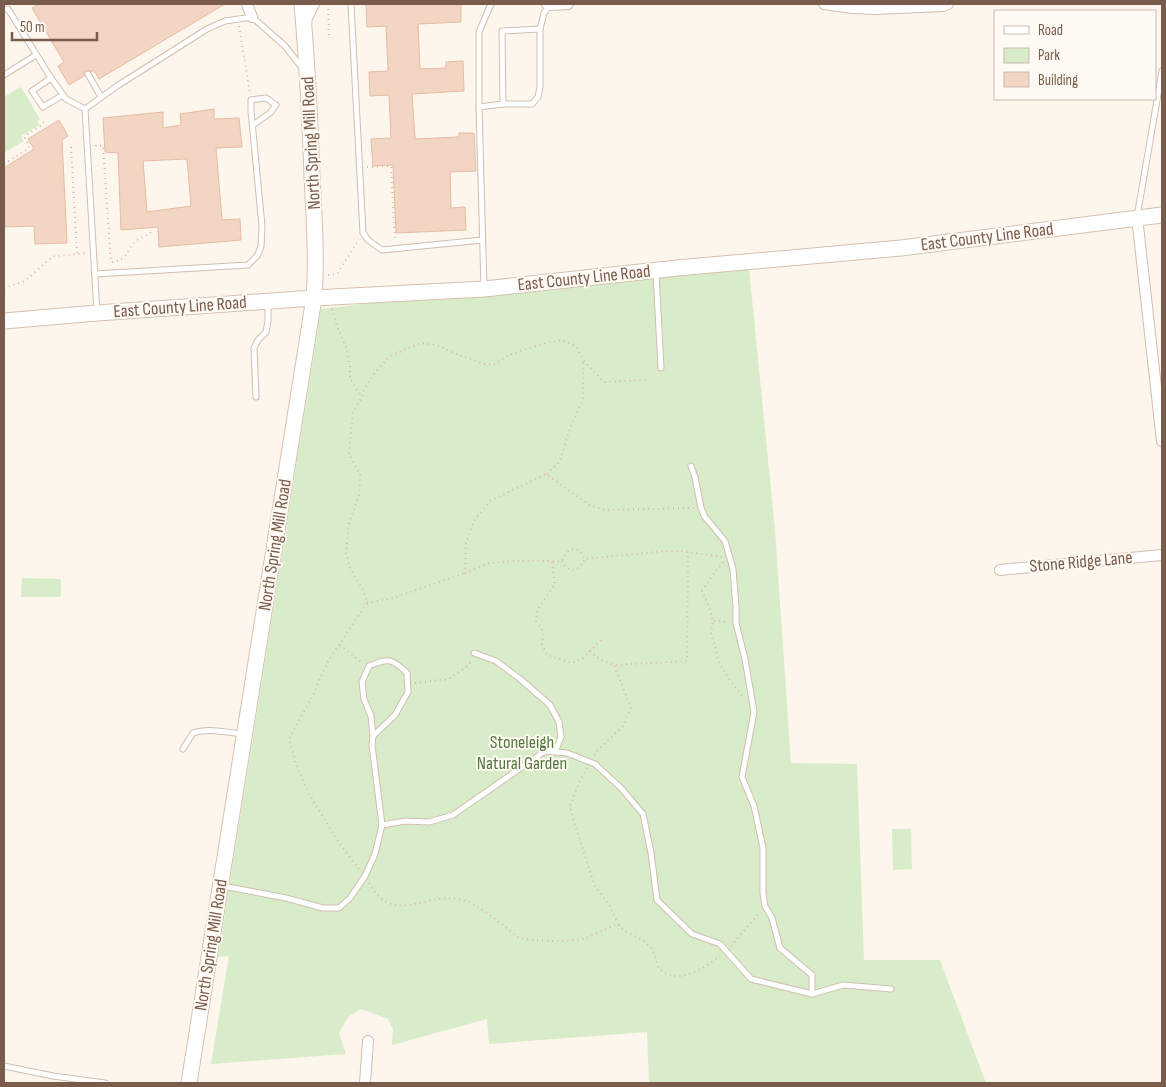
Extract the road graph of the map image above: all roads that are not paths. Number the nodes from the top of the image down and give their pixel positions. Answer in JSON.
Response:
{"nodes":[{"id":1,"x":247,"y":4,"type":"edge"},
{"id":2,"x":302,"y":4,"type":"edge"},
{"id":3,"x":314,"y":4,"type":"edge"},
{"id":4,"x":351,"y":4,"type":"edge"},
{"id":5,"x":491,"y":4,"type":"edge"},
{"id":6,"x":568,"y":4,"type":"edge"},
{"id":7,"x":824,"y":4,"type":"edge"},
{"id":8,"x":948,"y":4,"type":"edge"},
{"id":9,"x":548,"y":5,"type":"edge"},
{"id":10,"x":4,"y":9,"type":"edge"},
{"id":11,"x":252,"y":17,"type":"junction"},
{"id":12,"x":540,"y":29,"type":"junction"},
{"id":13,"x":305,"y":35,"type":"junction"},
{"id":14,"x":36,"y":55,"type":"junction"},
{"id":15,"x":1162,"y":71,"type":"edge"},
{"id":16,"x":4,"y":74,"type":"edge"},
{"id":17,"x":88,"y":74,"type":"dead end"},
{"id":18,"x":308,"y":74,"type":"junction"},
{"id":19,"x":51,"y":78,"type":"junction"},
{"id":20,"x":63,"y":95,"type":"junction"},
{"id":21,"x":101,"y":97,"type":"junction"},
{"id":22,"x":503,"y":104,"type":"junction"},
{"id":23,"x":478,"y":107,"type":"junction"},
{"id":24,"x":85,"y":109,"type":"junction"},
{"id":25,"x":253,"y":124,"type":"junction"},
{"id":26,"x":1162,"y":215,"type":"edge"},
{"id":27,"x":1137,"y":218,"type":"junction"},
{"id":28,"x":482,"y":240,"type":"junction"},
{"id":29,"x":656,"y":270,"type":"junction"},
{"id":30,"x":95,"y":274,"type":"junction"},
{"id":31,"x":484,"y":289,"type":"junction"},
{"id":32,"x":321,"y":298,"type":"junction"},
{"id":33,"x":268,"y":302,"type":"junction"},
{"id":34,"x":97,"y":313,"type":"junction"},
{"id":35,"x":4,"y":321,"type":"edge"},
{"id":36,"x":661,"y":368,"type":"dead end"},
{"id":37,"x":256,"y":397,"type":"dead end"},
{"id":38,"x":1162,"y":441,"type":"edge"},
{"id":39,"x":691,"y":466,"type":"dead end"},
{"id":40,"x":1162,"y":555,"type":"edge"},
{"id":41,"x":1000,"y":570,"type":"dead end"},
{"id":42,"x":474,"y":656,"type":"road end"},
{"id":43,"x":245,"y":734,"type":"junction"},
{"id":44,"x":373,"y":736,"type":"junction"},
{"id":45,"x":183,"y":748,"type":"dead end"},
{"id":46,"x":555,"y":752,"type":"junction"},
{"id":47,"x":382,"y":825,"type":"junction"},
{"id":48,"x":220,"y":885,"type":"junction"},
{"id":49,"x":891,"y":989,"type":"dead end"},
{"id":50,"x":812,"y":994,"type":"junction"},
{"id":51,"x":368,"y":1041,"type":"dead end"},
{"id":52,"x":4,"y":1066,"type":"edge"},
{"id":53,"x":105,"y":1083,"type":"edge"},
{"id":54,"x":189,"y":1083,"type":"edge"},
{"id":55,"x":365,"y":1083,"type":"edge"}],
"edges":[{"from":1,"to":11,"type":"street"},
{"from":2,"to":13,"type":"street","name":"North Spring Mill Road"},
{"from":3,"to":13,"type":"street"},
{"from":4,"to":28,"type":"lane"},
{"from":5,"to":23,"type":"lane"},
{"from":6,"to":9,"type":"street"},
{"from":7,"to":8,"type":"street"},
{"from":9,"to":12,"type":"lane"},
{"from":10,"to":14,"type":"lane"},
{"from":11,"to":18,"type":"lane"},
{"from":11,"to":21,"type":"lane"},
{"from":12,"to":22,"type":"lane"},
{"from":12,"to":22,"type":"lane"},
{"from":13,"to":18,"type":"street","name":"North Spring Mill Road"},
{"from":14,"to":16,"type":"lane"},
{"from":14,"to":19,"type":"lane"},
{"from":15,"to":27,"type":"lane"},
{"from":17,"to":21,"type":"lane"},
{"from":18,"to":32,"type":"street","name":"North Spring Mill Road"},
{"from":19,"to":20,"type":"lane"},
{"from":19,"to":20,"type":"lane"},
{"from":20,"to":24,"type":"lane"},
{"from":21,"to":24,"type":"lane"},
{"from":22,"to":23,"type":"lane"},
{"from":23,"to":28,"type":"lane"},
{"from":24,"to":30,"type":"lane"},
{"from":25,"to":25,"type":"lane"},
{"from":25,"to":30,"type":"lane"},
{"from":26,"to":27,"type":"street","name":"East County Line Road"},
{"from":27,"to":29,"type":"street","name":"East County Line Road"},
{"from":27,"to":38,"type":"street"},
{"from":28,"to":31,"type":"lane"},
{"from":29,"to":31,"type":"street","name":"East County Line Road"},
{"from":29,"to":36,"type":"lane"},
{"from":30,"to":34,"type":"lane"},
{"from":31,"to":32,"type":"street","name":"East County Line Road"},
{"from":32,"to":33,"type":"street","name":"East County Line Road"},
{"from":32,"to":43,"type":"street","name":"North Spring Mill Road"},
{"from":33,"to":34,"type":"street","name":"East County Line Road"},
{"from":33,"to":37,"type":"lane"},
{"from":34,"to":35,"type":"street","name":"East County Line Road"},
{"from":39,"to":50,"type":"lane"},
{"from":40,"to":41,"type":"street","name":"Stone Ridge Lane"},
{"from":42,"to":46,"type":"lane"},
{"from":43,"to":45,"type":"lane"},
{"from":43,"to":48,"type":"street","name":"North Spring Mill Road"},
{"from":44,"to":44,"type":"lane"},
{"from":44,"to":47,"type":"lane"},
{"from":46,"to":47,"type":"lane"},
{"from":46,"to":50,"type":"lane"},
{"from":47,"to":48,"type":"lane"},
{"from":48,"to":54,"type":"street","name":"North Spring Mill Road"},
{"from":49,"to":50,"type":"lane"},
{"from":51,"to":55,"type":"street"},
{"from":52,"to":53,"type":"lane"}]}
